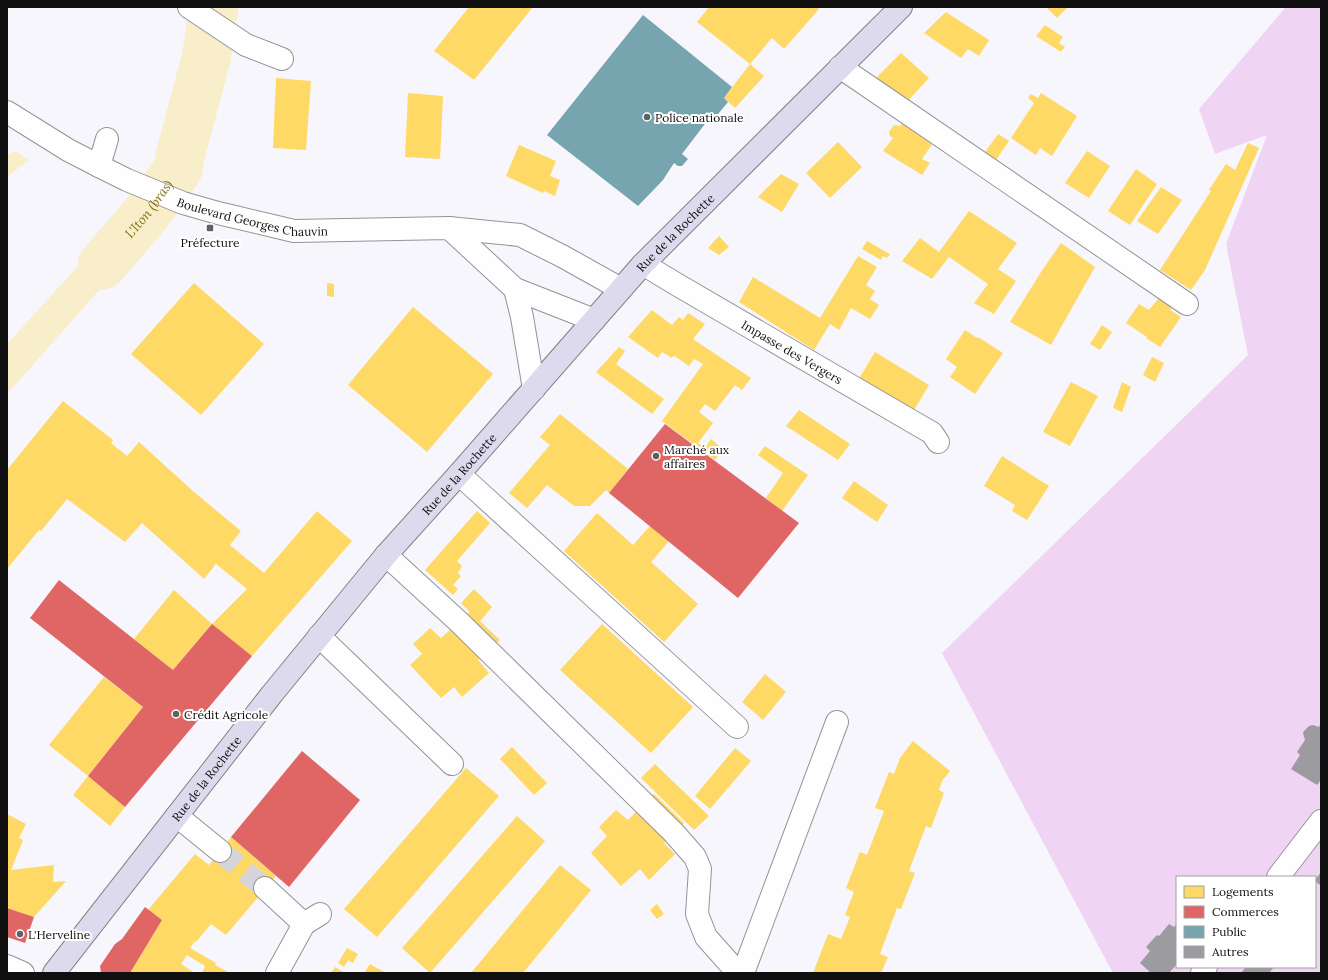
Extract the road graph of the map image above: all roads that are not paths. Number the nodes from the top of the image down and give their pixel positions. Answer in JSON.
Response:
{"nodes":[{"id":1,"x":189,"y":7,"type":"edge"},
{"id":2,"x":901,"y":7,"type":"edge"},
{"id":3,"x":282,"y":59,"type":"dead end"},
{"id":4,"x":840,"y":67,"type":"junction"},
{"id":5,"x":7,"y":112,"type":"edge"},
{"id":6,"x":107,"y":139,"type":"dead end"},
{"id":7,"x":99,"y":166,"type":"junction"},
{"id":8,"x":449,"y":228,"type":"junction"},
{"id":9,"x":643,"y":264,"type":"junction"},
{"id":10,"x":515,"y":289,"type":"junction"},
{"id":11,"x":621,"y":289,"type":"junction"},
{"id":12,"x":1187,"y":304,"type":"dead end"},
{"id":13,"x":594,"y":320,"type":"junction"},
{"id":14,"x":534,"y":389,"type":"junction"},
{"id":15,"x":938,"y":442,"type":"dead end"},
{"id":16,"x":459,"y":474,"type":"junction"},
{"id":17,"x":386,"y":555,"type":"junction"},
{"id":18,"x":319,"y":636,"type":"junction"},
{"id":19,"x":837,"y":722,"type":"dead end"},
{"id":20,"x":737,"y":727,"type":"dead end"},
{"id":21,"x":452,"y":764,"type":"dead end"},
{"id":22,"x":177,"y":816,"type":"junction"},
{"id":23,"x":1321,"y":821,"type":"edge"},
{"id":24,"x":220,"y":851,"type":"tunnel mouth"},
{"id":25,"x":1279,"y":876,"type":"edge"},
{"id":26,"x":265,"y":888,"type":"tunnel mouth"},
{"id":27,"x":7,"y":966,"type":"edge"},
{"id":28,"x":23,"y":973,"type":"edge"},
{"id":29,"x":54,"y":973,"type":"edge"},
{"id":30,"x":277,"y":973,"type":"edge"},
{"id":31,"x":738,"y":973,"type":"edge"},
{"id":32,"x":743,"y":973,"type":"edge"}],
"edges":[{"from":1,"to":3,"type":"street"},
{"from":2,"to":4,"type":"main road","name":"Rue de la Rochette"},
{"from":4,"to":9,"type":"main road","name":"Rue de la Rochette"},
{"from":4,"to":12,"type":"street"},
{"from":5,"to":7,"type":"street","name":"Boulevard Georges Chauvin"},
{"from":6,"to":7,"type":"street"},
{"from":7,"to":8,"type":"street","name":"Boulevard Georges Chauvin"},
{"from":8,"to":10,"type":"street"},
{"from":8,"to":11,"type":"street","name":"Boulevard Georges Chauvin"},
{"from":9,"to":11,"type":"main road","name":"Rue de la Rochette"},
{"from":9,"to":15,"type":"street","name":"Impasse des Vergers"},
{"from":10,"to":13,"type":"street"},
{"from":10,"to":14,"type":"street"},
{"from":11,"to":13,"type":"main road","name":"Rue de la Rochette"},
{"from":13,"to":14,"type":"main road","name":"Rue de la Rochette"},
{"from":14,"to":16,"type":"main road","name":"Rue de la Rochette"},
{"from":16,"to":17,"type":"main road","name":"Rue de la Rochette"},
{"from":16,"to":20,"type":"street"},
{"from":17,"to":18,"type":"main road","name":"Rue de la Rochette"},
{"from":17,"to":31,"type":"street"},
{"from":18,"to":21,"type":"street"},
{"from":18,"to":22,"type":"main road","name":"Rue de la Rochette"},
{"from":19,"to":32,"type":"street"},
{"from":22,"to":24,"type":"street"},
{"from":22,"to":29,"type":"main road","name":"Rue de la Rochette"},
{"from":23,"to":25,"type":"street"},
{"from":26,"to":30,"type":"street"},
{"from":27,"to":28,"type":"street"}]}
